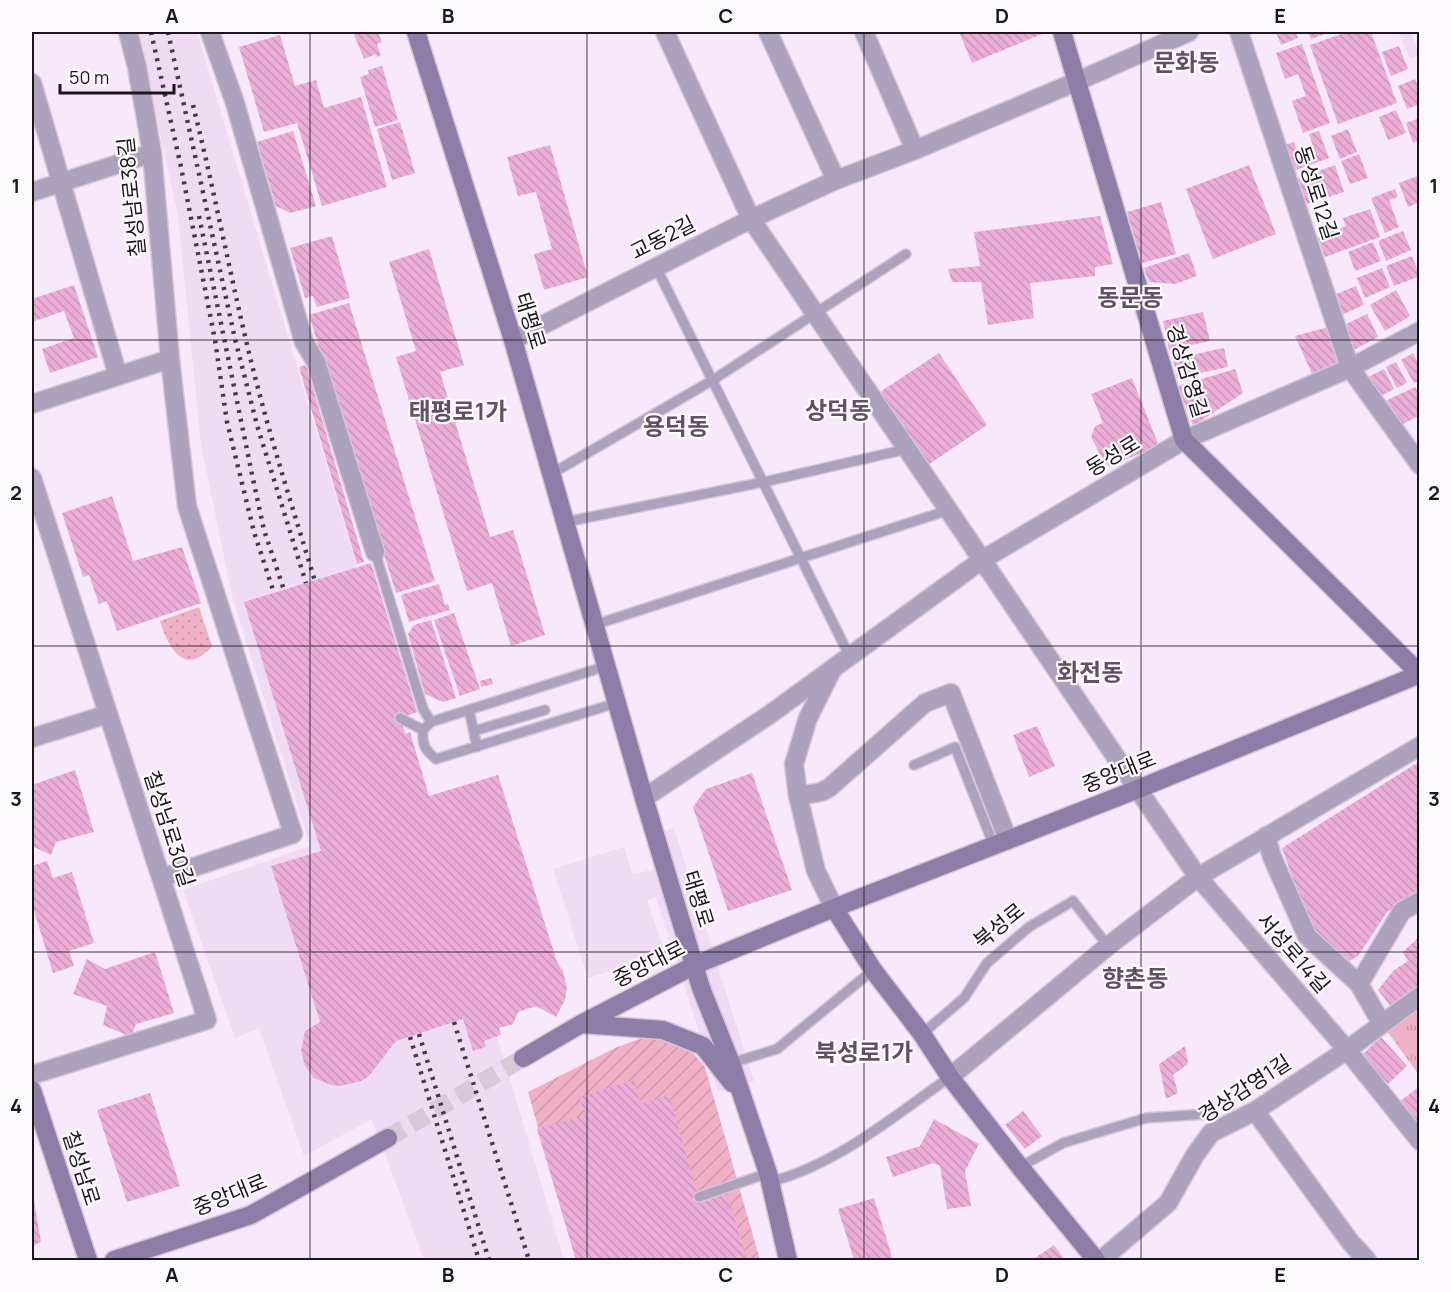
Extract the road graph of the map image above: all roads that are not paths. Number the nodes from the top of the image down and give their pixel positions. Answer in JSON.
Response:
{"nodes":[{"id":1,"x":128,"y":32,"type":"edge"},
{"id":2,"x":210,"y":32,"type":"edge"},
{"id":3,"x":416,"y":32,"type":"edge"},
{"id":4,"x":668,"y":32,"type":"edge"},
{"id":5,"x":768,"y":32,"type":"edge"},
{"id":6,"x":864,"y":32,"type":"edge"},
{"id":7,"x":1062,"y":32,"type":"edge"},
{"id":8,"x":1189,"y":32,"type":"edge"},
{"id":9,"x":1239,"y":32,"type":"edge"},
{"id":10,"x":1078,"y":81,"type":"junction"},
{"id":11,"x":32,"y":83,"type":"edge"},
{"id":12,"x":915,"y":150,"type":"junction"},
{"id":13,"x":152,"y":153,"type":"junction"},
{"id":14,"x":836,"y":180,"type":"junction"},
{"id":15,"x":62,"y":183,"type":"junction"},
{"id":16,"x":32,"y":192,"type":"edge"},
{"id":17,"x":751,"y":219,"type":"junction"},
{"id":18,"x":906,"y":254,"type":"dead end"},
{"id":19,"x":656,"y":267,"type":"junction"},
{"id":20,"x":816,"y":314,"type":"junction"},
{"id":21,"x":1419,"y":332,"type":"edge"},
{"id":22,"x":513,"y":340,"type":"junction"},
{"id":23,"x":170,"y":359,"type":"junction"},
{"id":24,"x":1350,"y":368,"type":"junction"},
{"id":25,"x":118,"y":376,"type":"junction"},
{"id":26,"x":713,"y":380,"type":"junction"},
{"id":27,"x":32,"y":404,"type":"edge"},
{"id":28,"x":1185,"y":440,"type":"junction"},
{"id":29,"x":907,"y":449,"type":"junction"},
{"id":30,"x":1419,"y":465,"type":"edge"},
{"id":31,"x":551,"y":474,"type":"junction"},
{"id":32,"x":32,"y":478,"type":"edge"},
{"id":33,"x":764,"y":482,"type":"junction"},
{"id":34,"x":949,"y":510,"type":"junction"},
{"id":35,"x":564,"y":522,"type":"junction"},
{"id":36,"x":375,"y":552,"type":"joint"},
{"id":37,"x":801,"y":556,"type":"junction"},
{"id":38,"x":982,"y":560,"type":"junction"},
{"id":39,"x":594,"y":624,"type":"junction"},
{"id":40,"x":849,"y":657,"type":"junction"},
{"id":41,"x":606,"y":666,"type":"junction"},
{"id":42,"x":831,"y":670,"type":"junction"},
{"id":43,"x":1419,"y":674,"type":"edge"},
{"id":44,"x":616,"y":703,"type":"junction"},
{"id":45,"x":469,"y":710,"type":"junction"},
{"id":46,"x":545,"y":710,"type":"dead end"},
{"id":47,"x":108,"y":714,"type":"junction"},
{"id":48,"x":400,"y":718,"type":"dead end"},
{"id":49,"x":431,"y":722,"type":"junction"},
{"id":50,"x":423,"y":730,"type":"junction"},
{"id":51,"x":474,"y":731,"type":"junction"},
{"id":52,"x":32,"y":738,"type":"edge"},
{"id":53,"x":1419,"y":746,"type":"edge"},
{"id":54,"x":477,"y":747,"type":"junction"},
{"id":55,"x":914,"y":765,"type":"dead end"},
{"id":56,"x":1138,"y":789,"type":"junction"},
{"id":57,"x":798,"y":796,"type":"junction"},
{"id":58,"x":644,"y":798,"type":"junction"},
{"id":59,"x":1266,"y":836,"type":"junction"},
{"id":60,"x":1001,"y":843,"type":"junction"},
{"id":61,"x":1198,"y":877,"type":"junction"},
{"id":62,"x":161,"y":878,"type":"junction"},
{"id":63,"x":1419,"y":901,"type":"edge"},
{"id":64,"x":834,"y":908,"type":"junction"},
{"id":65,"x":1108,"y":946,"type":"junction"},
{"id":66,"x":695,"y":965,"type":"junction"},
{"id":67,"x":873,"y":970,"type":"junction"},
{"id":68,"x":1359,"y":984,"type":"junction"},
{"id":69,"x":1419,"y":996,"type":"edge"},
{"id":70,"x":581,"y":1024,"type":"junction"},
{"id":71,"x":1382,"y":1024,"type":"junction"},
{"id":72,"x":922,"y":1034,"type":"junction"},
{"id":73,"x":1347,"y":1050,"type":"junction"},
{"id":74,"x":523,"y":1058,"type":"tunnel mouth"},
{"id":75,"x":730,"y":1063,"type":"junction"},
{"id":76,"x":32,"y":1075,"type":"edge"},
{"id":77,"x":951,"y":1077,"type":"junction"},
{"id":78,"x":32,"y":1090,"type":"edge"},
{"id":79,"x":741,"y":1094,"type":"junction"},
{"id":80,"x":1255,"y":1111,"type":"junction"},
{"id":81,"x":1206,"y":1114,"type":"dead end"},
{"id":82,"x":387,"y":1138,"type":"tunnel mouth"},
{"id":83,"x":1419,"y":1141,"type":"edge"},
{"id":84,"x":1020,"y":1167,"type":"junction"},
{"id":85,"x":769,"y":1177,"type":"junction"},
{"id":86,"x":699,"y":1197,"type":"dead end"},
{"id":87,"x":88,"y":1260,"type":"edge"},
{"id":88,"x":114,"y":1260,"type":"edge"},
{"id":89,"x":788,"y":1260,"type":"edge"},
{"id":90,"x":1099,"y":1260,"type":"edge"},
{"id":91,"x":1367,"y":1260,"type":"edge"}],
"edges":[{"from":1,"to":13,"type":"street","name":"칠성남로38길"},
{"from":2,"to":36,"type":"street"},
{"from":3,"to":22,"type":"main road","name":"태평로"},
{"from":4,"to":17,"type":"street","name":"서성로14길"},
{"from":5,"to":14,"type":"street"},
{"from":6,"to":12,"type":"street"},
{"from":7,"to":10,"type":"main road","name":"경상감영길"},
{"from":8,"to":10,"type":"street","name":"교동2길"},
{"from":9,"to":24,"type":"street","name":"동성로12길"},
{"from":10,"to":12,"type":"street","name":"교동2길"},
{"from":10,"to":28,"type":"main road","name":"경상감영길"},
{"from":11,"to":15,"type":"street"},
{"from":12,"to":14,"type":"street","name":"교동2길"},
{"from":13,"to":15,"type":"street"},
{"from":13,"to":23,"type":"street","name":"칠성남로38길"},
{"from":14,"to":17,"type":"street","name":"교동2길"},
{"from":15,"to":16,"type":"street"},
{"from":15,"to":25,"type":"street"},
{"from":17,"to":19,"type":"street","name":"교동2길"},
{"from":17,"to":20,"type":"street","name":"서성로14길"},
{"from":18,"to":20,"type":"lane"},
{"from":19,"to":22,"type":"street","name":"교동2길"},
{"from":19,"to":26,"type":"lane"},
{"from":20,"to":26,"type":"lane"},
{"from":20,"to":29,"type":"street","name":"서성로14길"},
{"from":21,"to":24,"type":"street","name":"동성로"},
{"from":22,"to":31,"type":"main road","name":"태평로"},
{"from":23,"to":25,"type":"street"},
{"from":23,"to":62,"type":"street","name":"칠성남로38길"},
{"from":24,"to":28,"type":"street","name":"동성로"},
{"from":24,"to":30,"type":"street"},
{"from":25,"to":27,"type":"street"},
{"from":26,"to":31,"type":"lane"},
{"from":26,"to":33,"type":"lane"},
{"from":28,"to":38,"type":"street","name":"동성로"},
{"from":28,"to":43,"type":"main road","name":"경상감영길"},
{"from":29,"to":33,"type":"lane"},
{"from":29,"to":34,"type":"street","name":"서성로14길"},
{"from":31,"to":35,"type":"main road","name":"태평로"},
{"from":32,"to":47,"type":"street","name":"칠성남로30길"},
{"from":33,"to":35,"type":"lane"},
{"from":33,"to":37,"type":"lane"},
{"from":34,"to":37,"type":"lane"},
{"from":34,"to":38,"type":"street","name":"서성로14길"},
{"from":35,"to":39,"type":"main road","name":"태평로"},
{"from":36,"to":49,"type":"lane"},
{"from":37,"to":39,"type":"lane"},
{"from":37,"to":40,"type":"lane"},
{"from":38,"to":40,"type":"street","name":"동성로"},
{"from":38,"to":56,"type":"street","name":"서성로14길"},
{"from":39,"to":41,"type":"main road","name":"태평로"},
{"from":40,"to":42,"type":"street","name":"동성로"},
{"from":41,"to":44,"type":"main road","name":"태평로"},
{"from":41,"to":45,"type":"lane"},
{"from":42,"to":57,"type":"street"},
{"from":42,"to":58,"type":"street","name":"동성로"},
{"from":43,"to":56,"type":"main road","name":"중앙대로"},
{"from":44,"to":54,"type":"lane"},
{"from":44,"to":58,"type":"main road","name":"태평로"},
{"from":45,"to":49,"type":"lane"},
{"from":45,"to":51,"type":"lane"},
{"from":46,"to":51,"type":"lane"},
{"from":47,"to":52,"type":"street"},
{"from":47,"to":62,"type":"street","name":"칠성남로30길"},
{"from":48,"to":50,"type":"lane"},
{"from":49,"to":50,"type":"lane"},
{"from":50,"to":54,"type":"lane"},
{"from":51,"to":54,"type":"lane"},
{"from":53,"to":59,"type":"street"},
{"from":55,"to":60,"type":"lane"},
{"from":56,"to":60,"type":"main road","name":"중앙대로"},
{"from":56,"to":61,"type":"street","name":"서성로14길"},
{"from":57,"to":60,"type":"street"},
{"from":57,"to":64,"type":"street"},
{"from":58,"to":66,"type":"main road","name":"태평로"},
{"from":59,"to":61,"type":"street"},
{"from":59,"to":68,"type":"street"},
{"from":60,"to":64,"type":"main road","name":"중앙대로"},
{"from":61,"to":65,"type":"street"},
{"from":61,"to":73,"type":"street","name":"서성로14길"},
{"from":62,"to":76,"type":"street","name":"칠성남로30길"},
{"from":63,"to":68,"type":"street"},
{"from":64,"to":66,"type":"main road","name":"중앙대로"},
{"from":64,"to":67,"type":"main road"},
{"from":65,"to":72,"type":"lane","name":"북성로"},
{"from":65,"to":77,"type":"street"},
{"from":66,"to":70,"type":"main road","name":"중앙대로"},
{"from":66,"to":75,"type":"main road","name":"태평로"},
{"from":67,"to":72,"type":"main road"},
{"from":67,"to":75,"type":"lane"},
{"from":68,"to":71,"type":"street"},
{"from":69,"to":71,"type":"street","name":"경상감영1길"},
{"from":70,"to":74,"type":"main road","name":"중앙대로"},
{"from":70,"to":79,"type":"main road"},
{"from":71,"to":73,"type":"street","name":"경상감영1길"},
{"from":72,"to":77,"type":"main road"},
{"from":73,"to":80,"type":"street","name":"경상감영1길"},
{"from":73,"to":83,"type":"street","name":"서성로14길"},
{"from":75,"to":79,"type":"main road","name":"태평로"},
{"from":77,"to":84,"type":"main road"},
{"from":77,"to":85,"type":"lane"},
{"from":78,"to":87,"type":"main road","name":"칠성남로"},
{"from":79,"to":85,"type":"main road","name":"태평로"},
{"from":80,"to":90,"type":"street","name":"경상감영1길"},
{"from":80,"to":91,"type":"street"},
{"from":81,"to":84,"type":"lane"},
{"from":82,"to":88,"type":"main road","name":"중앙대로"},
{"from":84,"to":90,"type":"main road"},
{"from":85,"to":86,"type":"lane"},
{"from":85,"to":89,"type":"main road","name":"태평로"}]}
